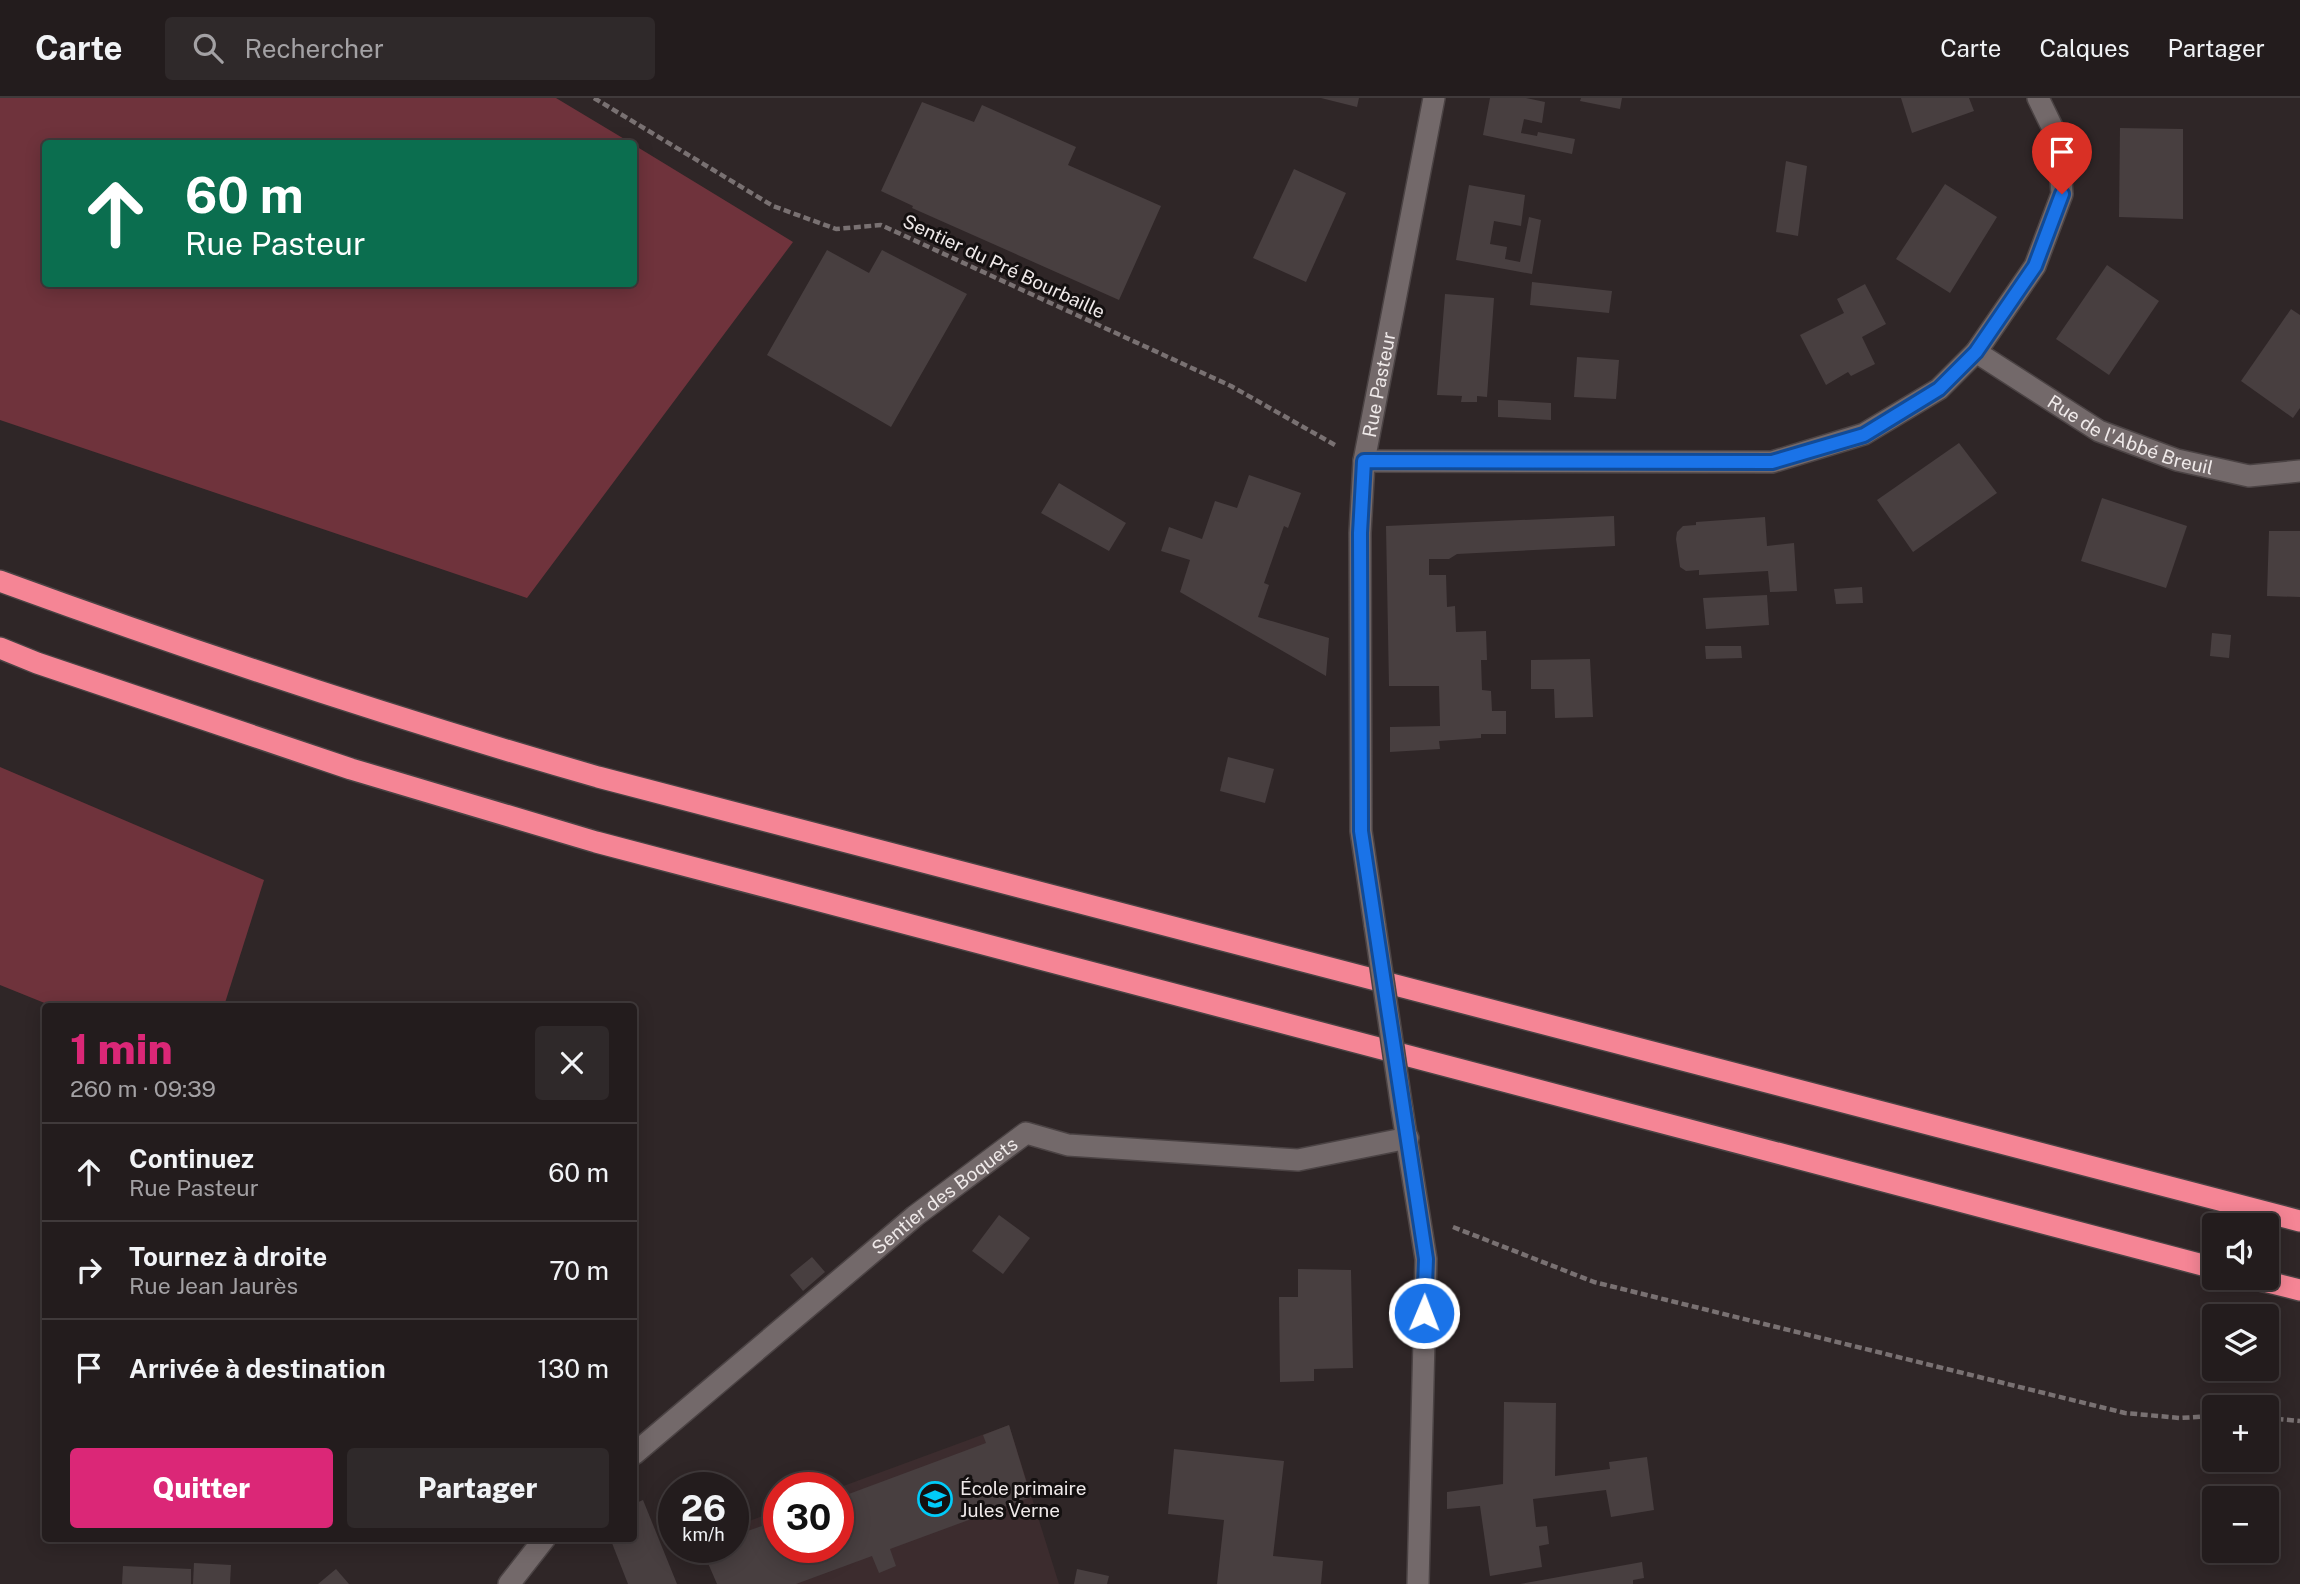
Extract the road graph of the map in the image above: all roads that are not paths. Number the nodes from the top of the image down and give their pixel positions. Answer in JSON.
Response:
{"nodes":[{"id":1,"x":1434,"y":98,"type":"edge"},
{"id":2,"x":2038,"y":98,"type":"edge"},
{"id":3,"x":1976,"y":352,"type":"junction"},
{"id":4,"x":1364,"y":461,"type":"junction"},
{"id":5,"x":2300,"y":471,"type":"edge"},
{"id":6,"x":0,"y":581,"type":"edge"},
{"id":7,"x":0,"y":648,"type":"edge"},
{"id":8,"x":1408,"y":1138,"type":"junction"},
{"id":9,"x":2300,"y":1221,"type":"edge"},
{"id":10,"x":2202,"y":1265,"type":"edge"},
{"id":11,"x":2279,"y":1285,"type":"edge"},
{"id":12,"x":2300,"y":1290,"type":"edge"},
{"id":13,"x":637,"y":1451,"type":"edge"},
{"id":14,"x":542,"y":1542,"type":"edge"},
{"id":15,"x":509,"y":1584,"type":"edge"},
{"id":16,"x":1418,"y":1584,"type":"edge"}],
"edges":[{"from":1,"to":4,"type":"street","name":"Rue Pasteur"},
{"from":2,"to":3,"type":"street"},
{"from":3,"to":4,"type":"street"},
{"from":3,"to":5,"type":"street","name":"Rue de l'Abbé Breuil"},
{"from":4,"to":8,"type":"street","name":"Rue Pasteur","bridge":true},
{"from":6,"to":9,"type":"highway"},
{"from":7,"to":10,"type":"highway"},
{"from":8,"to":13,"type":"street","name":"Sentier des Boquets"},
{"from":8,"to":16,"type":"street","name":"Rue Pasteur"},
{"from":11,"to":12,"type":"highway"},
{"from":14,"to":15,"type":"street"}]}
